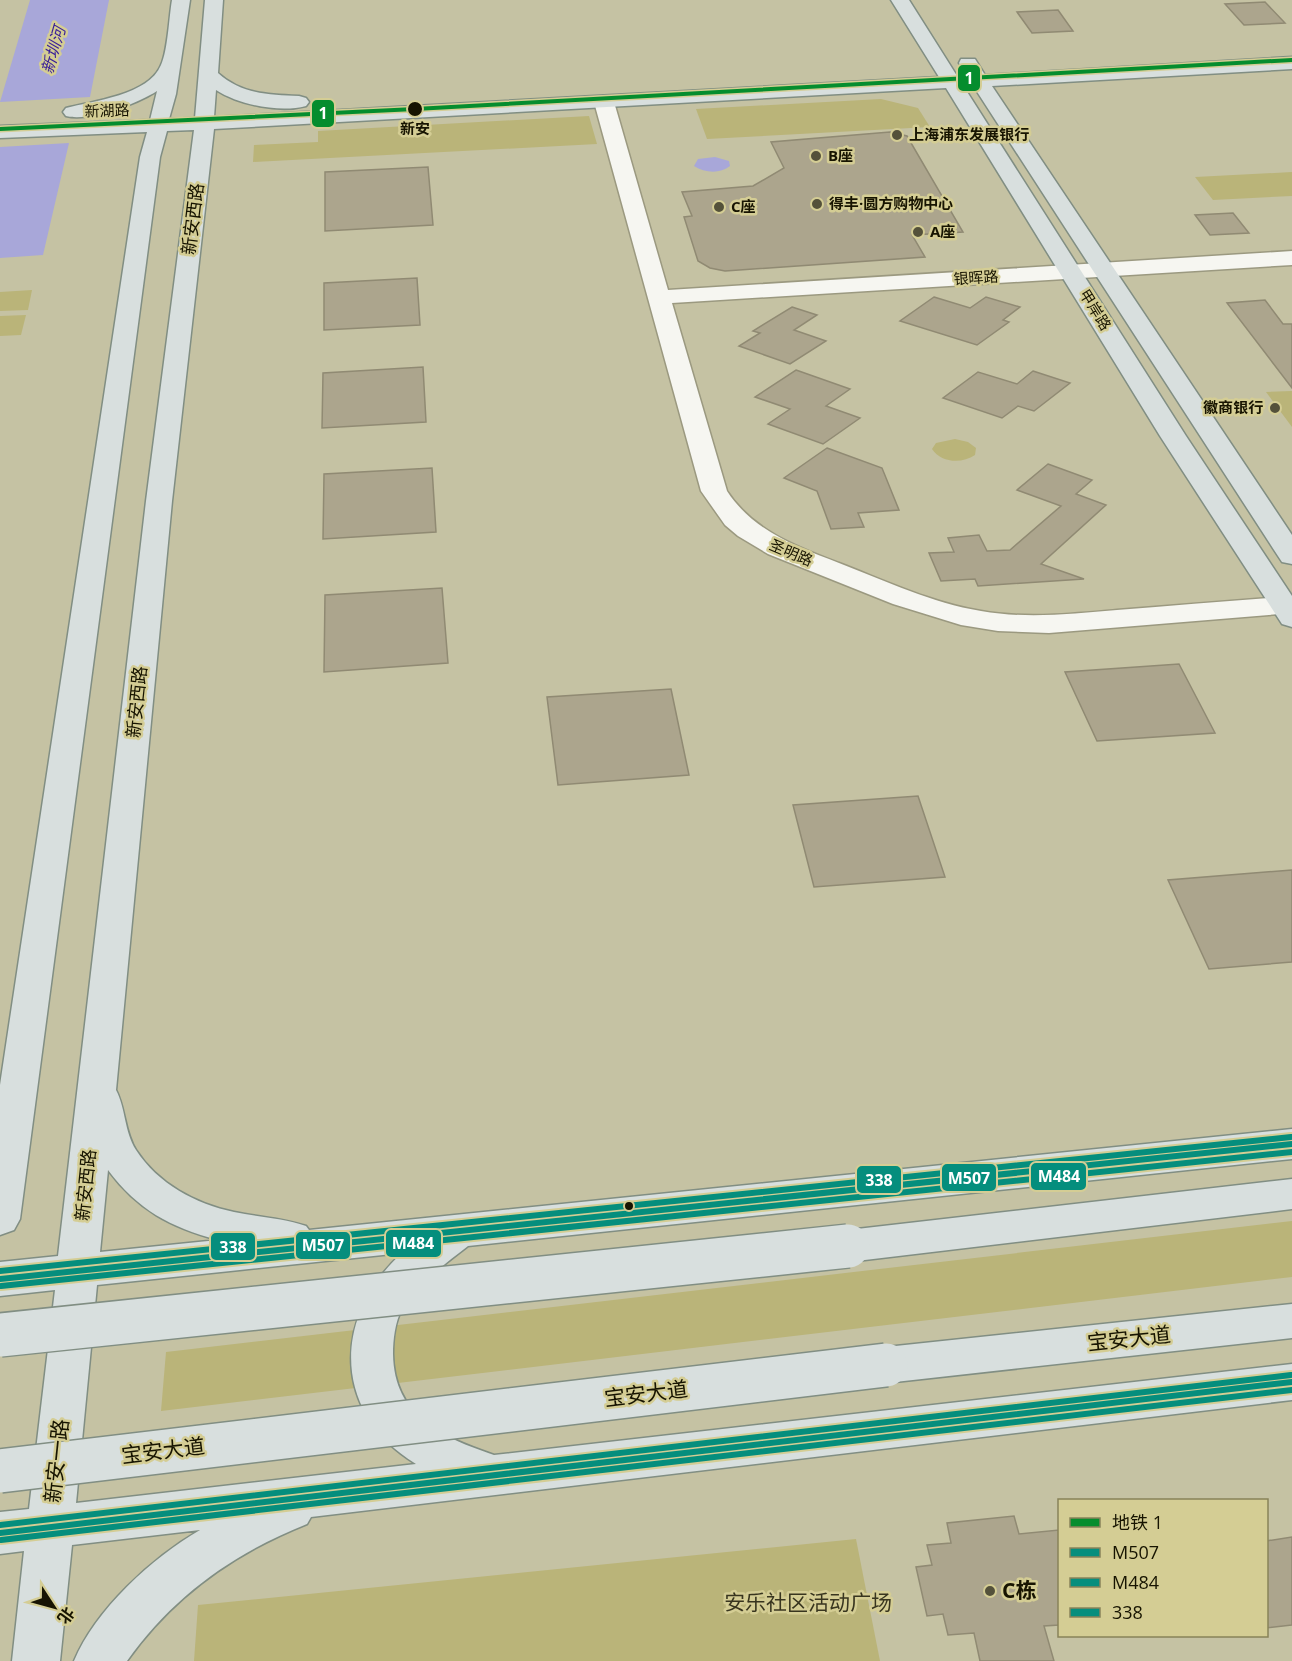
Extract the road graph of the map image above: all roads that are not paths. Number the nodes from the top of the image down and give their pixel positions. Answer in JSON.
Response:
{"nodes":[{"id":1,"x":214,"y":0,"type":"edge"},
{"id":2,"x":178,"y":2,"type":"edge"},
{"id":3,"x":912,"y":8,"type":"edge"},
{"id":4,"x":957,"y":47,"type":"dead end"},
{"id":5,"x":1292,"y":52,"type":"edge"},
{"id":6,"x":919,"y":56,"type":"junction"},
{"id":7,"x":1292,"y":63,"type":"edge"},
{"id":8,"x":1164,"y":65,"type":"junction"},
{"id":9,"x":169,"y":68,"type":"junction"},
{"id":10,"x":972,"y":70,"type":"junction"},
{"id":11,"x":1039,"y":71,"type":"junction"},
{"id":12,"x":209,"y":75,"type":"junction"},
{"id":13,"x":879,"y":80,"type":"junction"},
{"id":14,"x":604,"y":102,"type":"junction"},
{"id":15,"x":322,"y":103,"type":"junction"},
{"id":16,"x":995,"y":104,"type":"junction"},
{"id":17,"x":971,"y":110,"type":"junction"},
{"id":18,"x":68,"y":112,"type":"junction"},
{"id":19,"x":204,"y":115,"type":"junction"},
{"id":20,"x":0,"y":116,"type":"edge"},
{"id":21,"x":161,"y":117,"type":"junction"},
{"id":22,"x":300,"y":119,"type":"junction"},
{"id":23,"x":56,"y":129,"type":"junction"},
{"id":24,"x":0,"y":132,"type":"edge"},
{"id":25,"x":150,"y":157,"type":"junction"},
{"id":26,"x":199,"y":168,"type":"junction"},
{"id":27,"x":1292,"y":258,"type":"edge"},
{"id":28,"x":159,"y":266,"type":"junction"},
{"id":29,"x":1104,"y":270,"type":"junction"},
{"id":30,"x":1072,"y":272,"type":"junction"},
{"id":31,"x":660,"y":297,"type":"junction"},
{"id":32,"x":1292,"y":556,"type":"edge"},
{"id":33,"x":1288,"y":612,"type":"edge"},
{"id":34,"x":97,"y":1072,"type":"junction"},
{"id":35,"x":19,"y":1086,"type":"junction"},
{"id":36,"x":0,"y":1141,"type":"edge"},
{"id":37,"x":1292,"y":1144,"type":"edge"},
{"id":38,"x":1292,"y":1194,"type":"edge"},
{"id":39,"x":0,"y":1219,"type":"edge"},
{"id":40,"x":457,"y":1232,"type":"junction"},
{"id":41,"x":347,"y":1244,"type":"junction"},
{"id":42,"x":77,"y":1271,"type":"junction"},
{"id":43,"x":0,"y":1279,"type":"edge"},
{"id":44,"x":1292,"y":1321,"type":"edge"},
{"id":45,"x":0,"y":1335,"type":"edge"},
{"id":46,"x":1292,"y":1382,"type":"edge"},
{"id":47,"x":63,"y":1404,"type":"joint"},
{"id":48,"x":0,"y":1471,"type":"edge"},
{"id":49,"x":495,"y":1474,"type":"junction"},
{"id":50,"x":378,"y":1487,"type":"junction"},
{"id":51,"x":50,"y":1527,"type":"junction"},
{"id":52,"x":0,"y":1533,"type":"edge"},
{"id":53,"x":36,"y":1661,"type":"edge"},
{"id":54,"x":98,"y":1661,"type":"edge"}],
"edges":[{"from":1,"to":12,"type":"main road","name":"新安西路"},
{"from":2,"to":9,"type":"main road","name":"新安西路"},
{"from":3,"to":6,"type":"main road","name":"甲岸路"},
{"from":4,"to":10,"type":"main road","name":"甲岸路"},
{"from":5,"to":8,"type":"main road","name":"新湖路"},
{"from":6,"to":10,"type":"main road","name":"甲岸路"},
{"from":6,"to":13,"type":"main road"},
{"from":7,"to":8,"type":"main road","name":"新湖路"},
{"from":8,"to":11,"type":"main road","name":"新湖路"},
{"from":9,"to":18,"type":"main road"},
{"from":9,"to":21,"type":"main road","name":"新安西路"},
{"from":10,"to":11,"type":"main road","name":"新湖路"},
{"from":10,"to":13,"type":"main road","name":"新湖路"},
{"from":10,"to":16,"type":"main road","name":"甲岸路"},
{"from":10,"to":17,"type":"main road","name":"甲岸路"},
{"from":11,"to":16,"type":"main road"},
{"from":12,"to":15,"type":"main road"},
{"from":12,"to":19,"type":"main road","name":"新安西路"},
{"from":13,"to":14,"type":"main road","name":"新湖路"},
{"from":13,"to":15,"type":"main road","name":"新湖路"},
{"from":13,"to":17,"type":"main road"},
{"from":14,"to":22,"type":"main road","name":"新湖路"},
{"from":14,"to":31,"type":"street","name":"圣明路"},
{"from":15,"to":19,"type":"main road","name":"新湖路"},
{"from":16,"to":29,"type":"main road","name":"甲岸路"},
{"from":17,"to":30,"type":"main road","name":"甲岸路"},
{"from":18,"to":20,"type":"main road","name":"新湖路"},
{"from":18,"to":21,"type":"main road","name":"新湖路"},
{"from":19,"to":21,"type":"main road","name":"新湖路"},
{"from":19,"to":22,"type":"main road","name":"新湖路"},
{"from":19,"to":26,"type":"main road","name":"新安西路"},
{"from":21,"to":23,"type":"main road","name":"新湖路"},
{"from":21,"to":25,"type":"main road","name":"新安西路"},
{"from":22,"to":26,"type":"main road"},
{"from":23,"to":24,"type":"main road","name":"新湖路"},
{"from":23,"to":25,"type":"main road"},
{"from":25,"to":28,"type":"main road","name":"新安西路"},
{"from":26,"to":28,"type":"main road","name":"新安西路"},
{"from":27,"to":29,"type":"street","name":"银晖路"},
{"from":28,"to":34,"type":"main road","name":"新安西路"},
{"from":28,"to":35,"type":"main road","name":"新安西路"},
{"from":29,"to":30,"type":"street","name":"银晖路"},
{"from":29,"to":32,"type":"main road","name":"甲岸路"},
{"from":30,"to":31,"type":"street","name":"银晖路"},
{"from":30,"to":33,"type":"main road","name":"甲岸路"},
{"from":31,"to":33,"type":"street","name":"圣明路"},
{"from":34,"to":41,"type":"main road"},
{"from":34,"to":42,"type":"main road","name":"新安西路"},
{"from":35,"to":36,"type":"main road"},
{"from":35,"to":39,"type":"main road","name":"新安西路"},
{"from":37,"to":40,"type":"main road"},
{"from":38,"to":45,"type":"main road","bridge":true},
{"from":40,"to":41,"type":"main road"},
{"from":40,"to":49,"type":"main road"},
{"from":41,"to":42,"type":"main road"},
{"from":42,"to":43,"type":"main road"},
{"from":42,"to":47,"type":"main road","name":"新安西路"},
{"from":44,"to":48,"type":"main road","name":"宝安大道","bridge":true},
{"from":46,"to":49,"type":"main road"},
{"from":47,"to":51,"type":"main road","name":"新安一路"},
{"from":49,"to":50,"type":"main road"},
{"from":50,"to":51,"type":"main road"},
{"from":50,"to":54,"type":"main road"},
{"from":51,"to":52,"type":"main road"},
{"from":51,"to":53,"type":"main road","name":"新安一路"}]}
